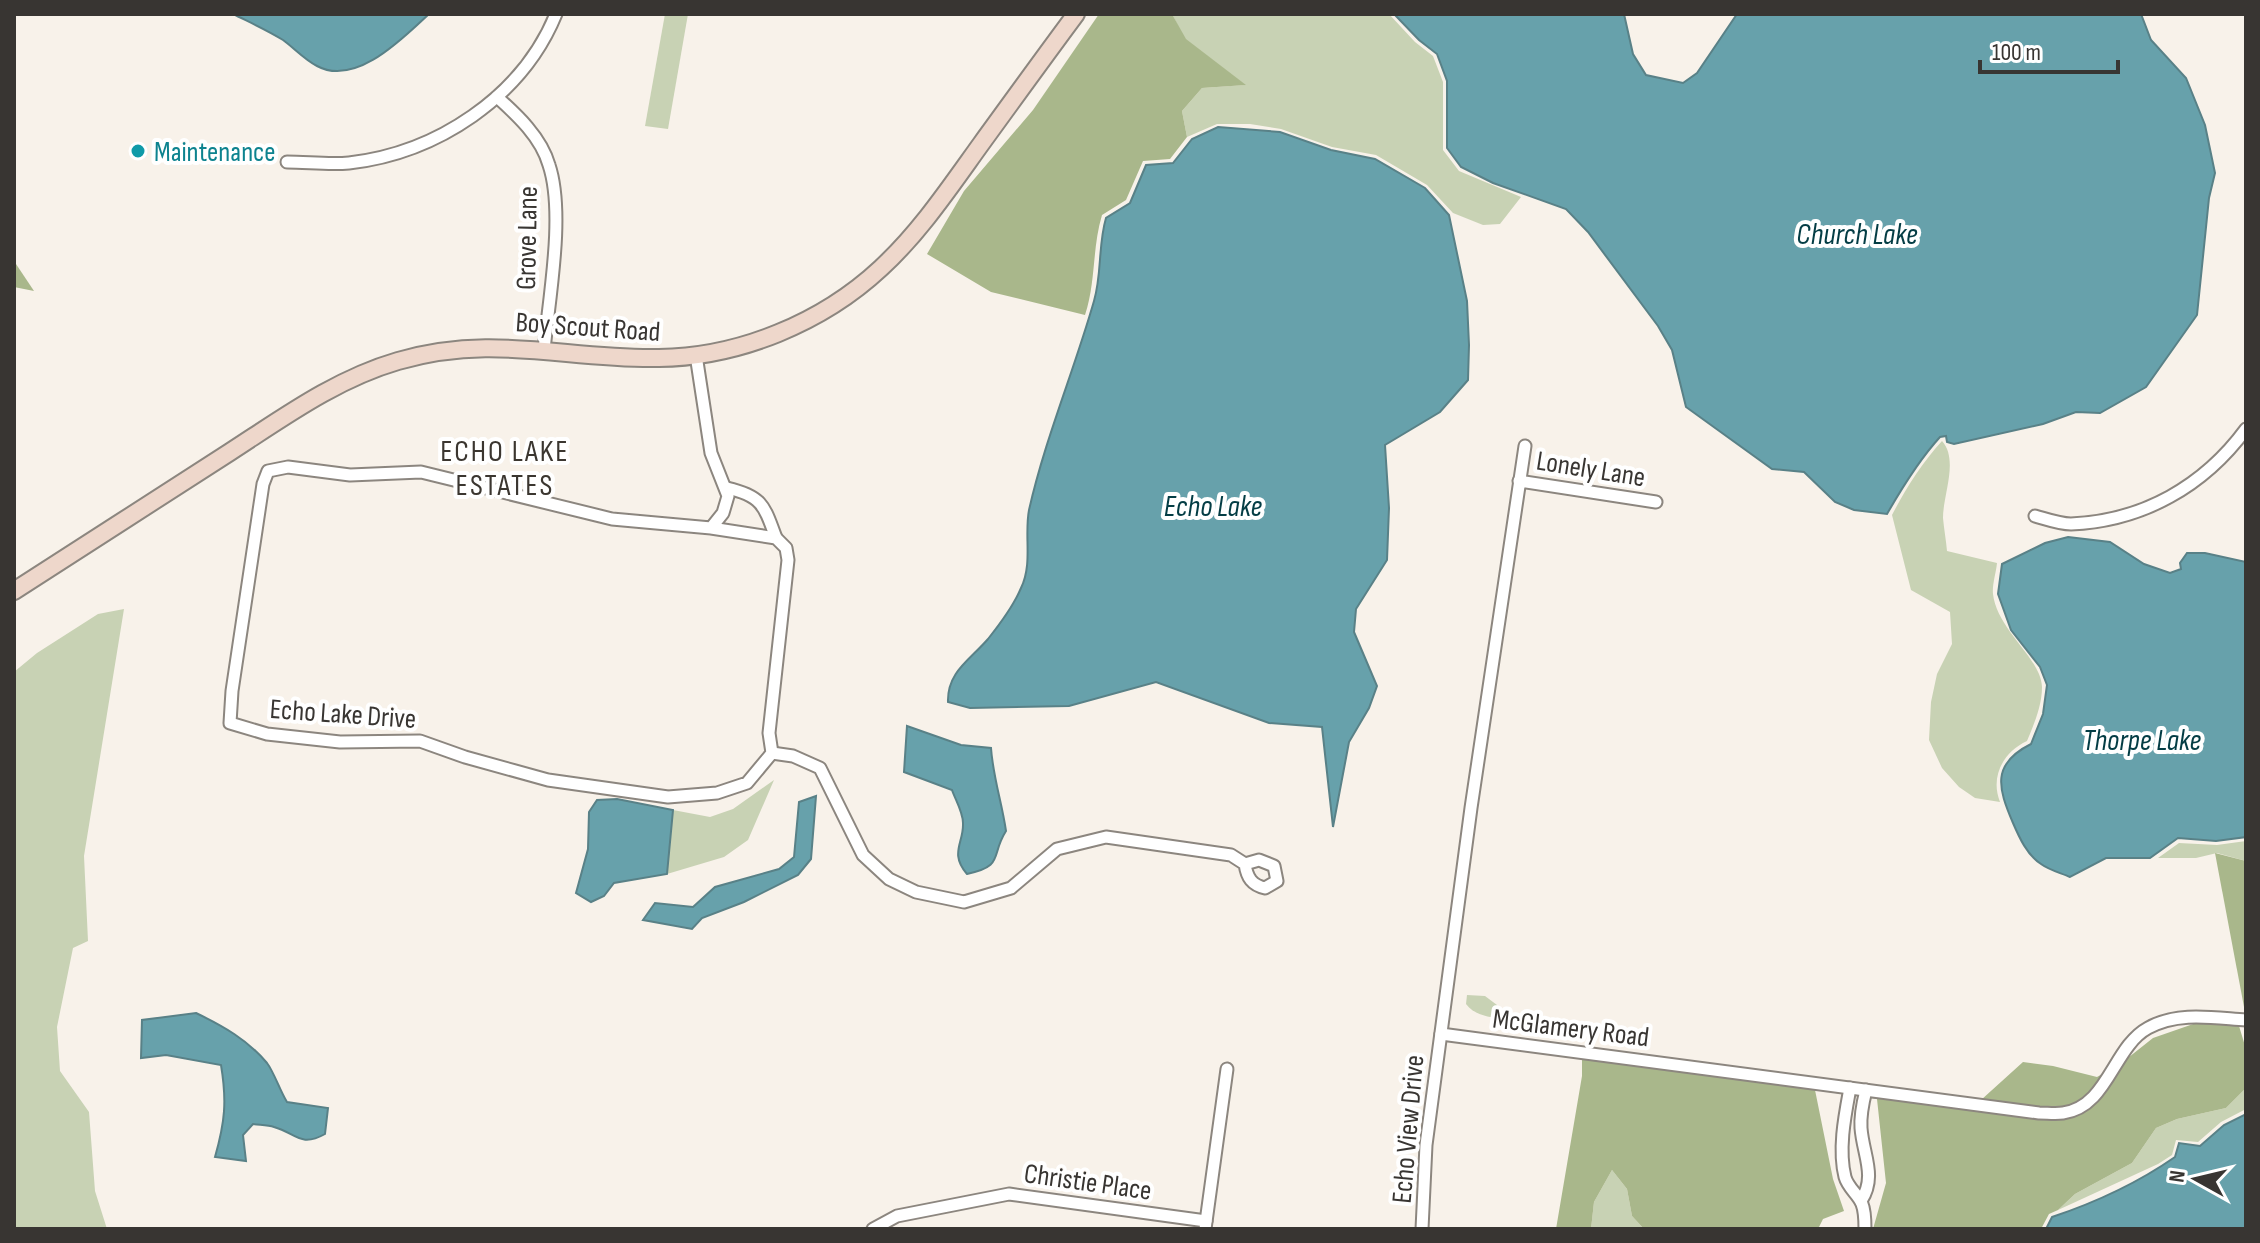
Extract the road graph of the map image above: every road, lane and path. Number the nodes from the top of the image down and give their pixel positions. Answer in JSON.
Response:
{"nodes":[{"id":1,"x":556,"y":14,"type":"edge"},
{"id":2,"x":1076,"y":14,"type":"edge"},
{"id":3,"x":497,"y":97,"type":"junction"},
{"id":4,"x":287,"y":162,"type":"dead end"},
{"id":5,"x":544,"y":350,"type":"junction"},
{"id":6,"x":696,"y":355,"type":"junction"},
{"id":7,"x":2246,"y":429,"type":"edge"},
{"id":8,"x":1525,"y":446,"type":"dead end"},
{"id":9,"x":1519,"y":481,"type":"junction"},
{"id":10,"x":727,"y":488,"type":"junction"},
{"id":11,"x":1656,"y":502,"type":"dead end"},
{"id":12,"x":2035,"y":516,"type":"dead end"},
{"id":13,"x":711,"y":528,"type":"junction"},
{"id":14,"x":776,"y":538,"type":"junction"},
{"id":15,"x":14,"y":591,"type":"edge"},
{"id":16,"x":772,"y":753,"type":"junction"},
{"id":17,"x":1245,"y":864,"type":"dead end"},
{"id":18,"x":2246,"y":1020,"type":"edge"},
{"id":19,"x":1441,"y":1034,"type":"junction"},
{"id":20,"x":1227,"y":1069,"type":"dead end"},
{"id":21,"x":1850,"y":1088,"type":"junction"},
{"id":22,"x":1866,"y":1090,"type":"junction"},
{"id":23,"x":1861,"y":1201,"type":"junction"},
{"id":24,"x":1205,"y":1225,"type":"edge"},
{"id":25,"x":873,"y":1229,"type":"edge"},
{"id":26,"x":1422,"y":1229,"type":"edge"},
{"id":27,"x":1865,"y":1229,"type":"edge"}],
"edges":[{"from":1,"to":3,"type":"street"},
{"from":2,"to":6,"type":"street","name":"Boy Scout Road"},
{"from":3,"to":4,"type":"street"},
{"from":3,"to":5,"type":"street","name":"Grove Lane"},
{"from":5,"to":6,"type":"street","name":"Boy Scout Road"},
{"from":5,"to":15,"type":"street","name":"Boy Scout Road"},
{"from":6,"to":10,"type":"street"},
{"from":7,"to":12,"type":"street"},
{"from":8,"to":9,"type":"street"},
{"from":9,"to":11,"type":"street","name":"Lonely Lane"},
{"from":9,"to":19,"type":"street"},
{"from":10,"to":13,"type":"street"},
{"from":10,"to":14,"type":"street"},
{"from":13,"to":14,"type":"street","name":"Echo Lake Drive"},
{"from":13,"to":16,"type":"street","name":"Echo Lake Drive"},
{"from":14,"to":16,"type":"street"},
{"from":16,"to":17,"type":"street"},
{"from":18,"to":22,"type":"street","name":"McGlamery Road"},
{"from":19,"to":21,"type":"street","name":"McGlamery Road"},
{"from":19,"to":26,"type":"street","name":"Echo View Drive"},
{"from":20,"to":24,"type":"street"},
{"from":21,"to":22,"type":"street","name":"McGlamery Road"},
{"from":21,"to":23,"type":"street"},
{"from":22,"to":23,"type":"street"},
{"from":23,"to":27,"type":"street"},
{"from":24,"to":25,"type":"street","name":"Christie Place"}]}
